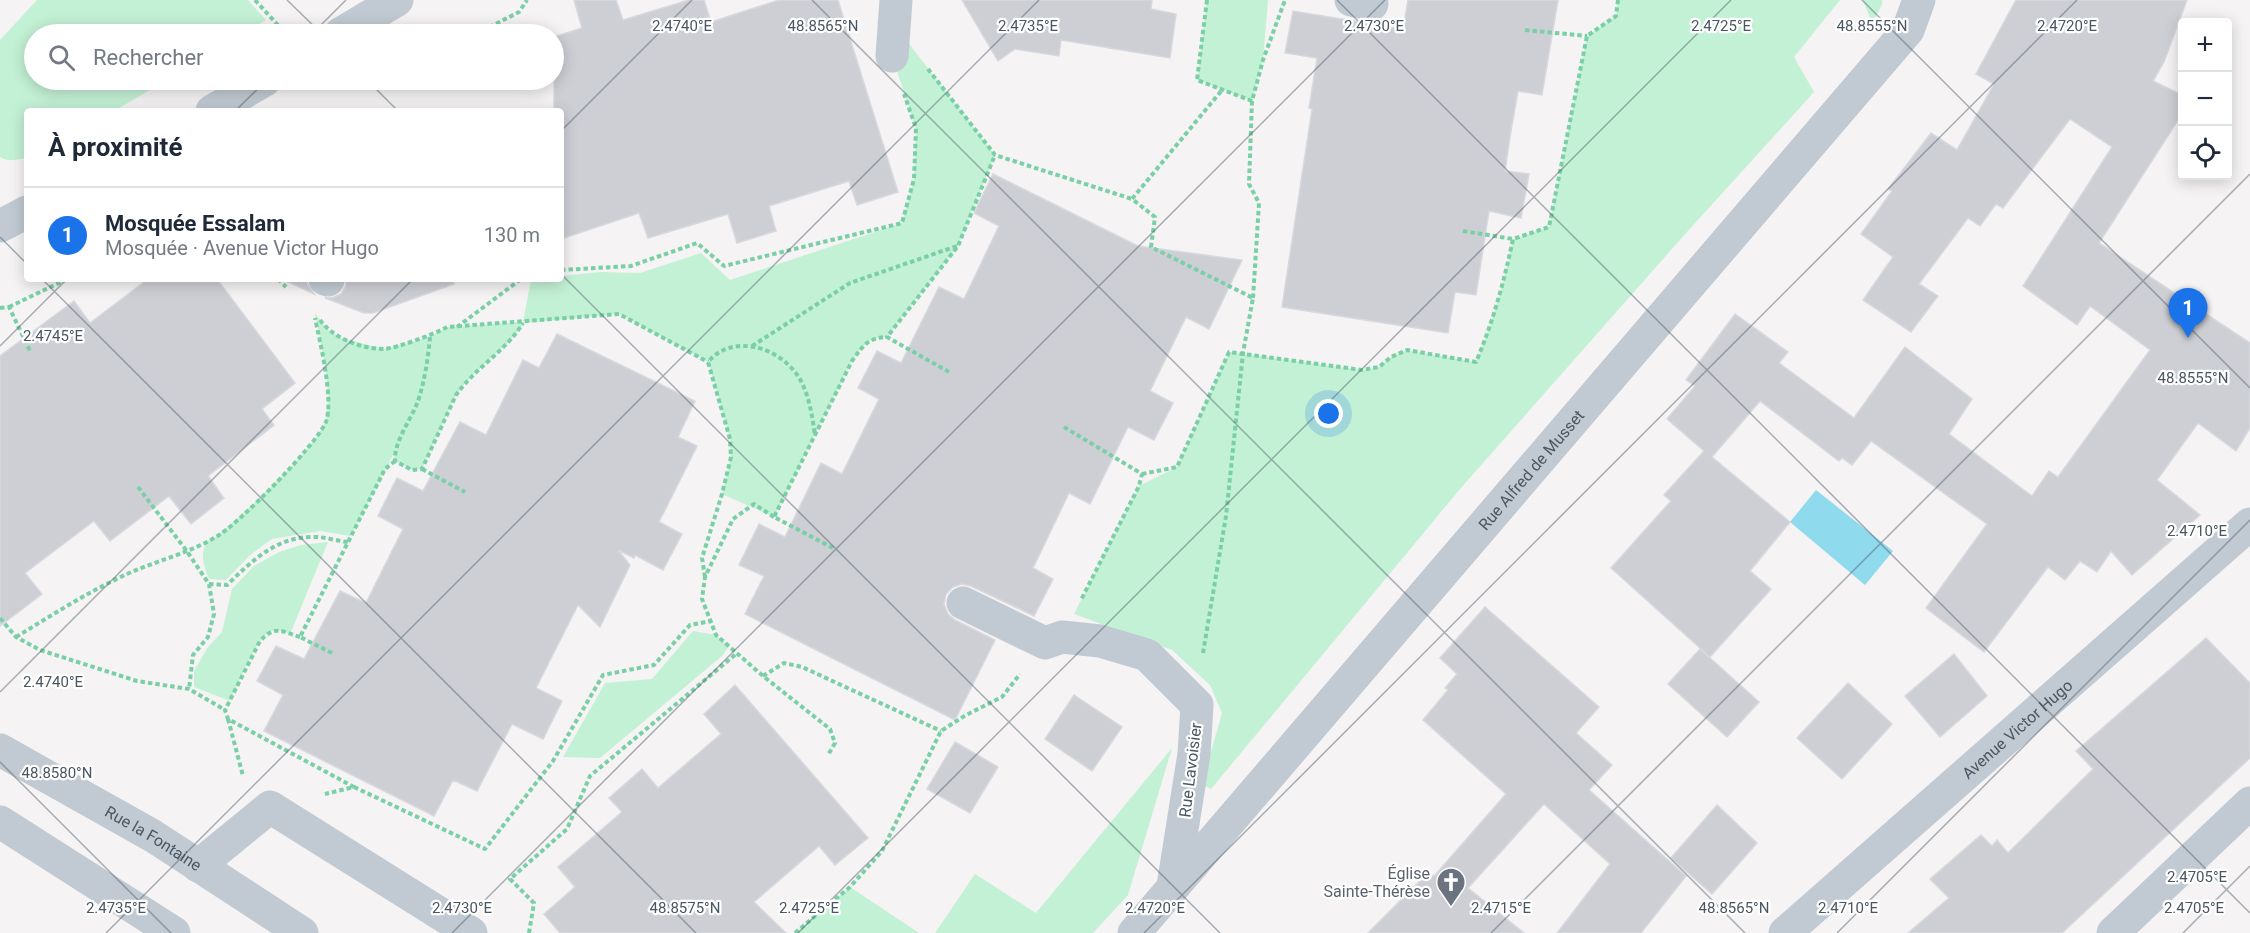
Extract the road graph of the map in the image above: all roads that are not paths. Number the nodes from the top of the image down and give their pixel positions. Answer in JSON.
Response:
{"nodes":[{"id":1,"x":397,"y":0,"type":"edge"},
{"id":2,"x":1919,"y":0,"type":"edge"},
{"id":3,"x":895,"y":11,"type":"edge"},
{"id":4,"x":357,"y":24,"type":"edge"},
{"id":5,"x":891,"y":56,"type":"road end"},
{"id":6,"x":248,"y":90,"type":"edge"},
{"id":7,"x":217,"y":108,"type":"edge"},
{"id":8,"x":24,"y":214,"type":"edge"},
{"id":9,"x":0,"y":226,"type":"edge"},
{"id":10,"x":2250,"y":525,"type":"edge"},
{"id":11,"x":963,"y":603,"type":"dead end"},
{"id":12,"x":0,"y":750,"type":"edge"},
{"id":13,"x":2250,"y":803,"type":"edge"},
{"id":14,"x":0,"y":822,"type":"edge"},
{"id":15,"x":198,"y":866,"type":"junction"},
{"id":16,"x":1173,"y":886,"type":"junction"},
{"id":17,"x":174,"y":933,"type":"edge"},
{"id":18,"x":302,"y":933,"type":"edge"},
{"id":19,"x":471,"y":933,"type":"edge"},
{"id":20,"x":1134,"y":933,"type":"edge"},
{"id":21,"x":1785,"y":933,"type":"edge"},
{"id":22,"x":2113,"y":933,"type":"edge"}],
"edges":[{"from":1,"to":4,"type":"street"},
{"from":2,"to":16,"type":"street","name":"Rue Alfred de Musset"},
{"from":3,"to":5,"type":"street"},
{"from":6,"to":7,"type":"street"},
{"from":8,"to":9,"type":"street"},
{"from":10,"to":21,"type":"street","name":"Avenue Victor Hugo"},
{"from":11,"to":16,"type":"street","name":"Rue Lavoisier"},
{"from":12,"to":15,"type":"street","name":"Rue la Fontaine"},
{"from":13,"to":22,"type":"street"},
{"from":14,"to":17,"type":"street"},
{"from":15,"to":18,"type":"street","name":"Rue la Fontaine"},
{"from":15,"to":19,"type":"street"},
{"from":16,"to":20,"type":"street","name":"Rue Alfred de Musset"}]}
